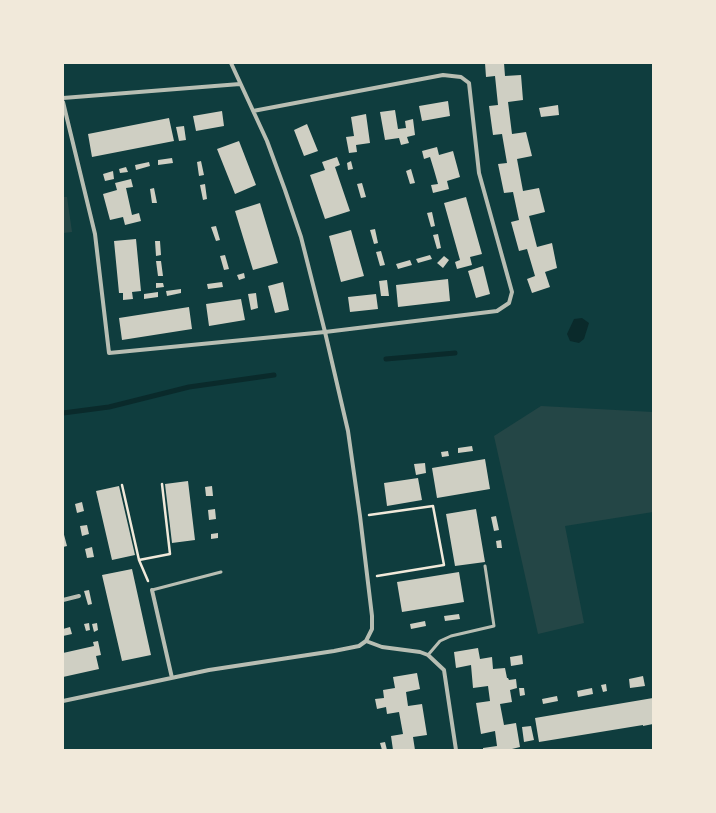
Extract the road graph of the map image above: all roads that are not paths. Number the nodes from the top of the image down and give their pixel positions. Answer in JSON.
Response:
{"nodes":[{"id":1,"x":231,"y":63,"type":"edge"},
{"id":2,"x":240,"y":84,"type":"junction"},
{"id":3,"x":63,"y":98,"type":"edge"},
{"id":4,"x":63,"y":102,"type":"edge"},
{"id":5,"x":253,"y":112,"type":"junction"},
{"id":6,"x":325,"y":332,"type":"junction"},
{"id":7,"x":485,"y":566,"type":"dead end"},
{"id":8,"x":221,"y":572,"type":"dead end"},
{"id":9,"x":152,"y":590,"type":"joint"},
{"id":10,"x":79,"y":596,"type":"dead end"},
{"id":11,"x":63,"y":600,"type":"edge"},
{"id":12,"x":366,"y":640,"type":"junction"},
{"id":13,"x":428,"y":654,"type":"junction"},
{"id":14,"x":172,"y":678,"type":"junction"},
{"id":15,"x":63,"y":701,"type":"edge"},
{"id":16,"x":456,"y":750,"type":"edge"}],
"edges":[{"from":1,"to":2,"type":"street"},
{"from":2,"to":3,"type":"street"},
{"from":2,"to":5,"type":"street"},
{"from":4,"to":6,"type":"street"},
{"from":5,"to":6,"type":"street"},
{"from":5,"to":6,"type":"street"},
{"from":6,"to":12,"type":"street"},
{"from":7,"to":13,"type":"lane"},
{"from":8,"to":9,"type":"lane"},
{"from":9,"to":14,"type":"street"},
{"from":10,"to":11,"type":"street"},
{"from":12,"to":13,"type":"street"},
{"from":12,"to":14,"type":"street"},
{"from":13,"to":16,"type":"street"},
{"from":14,"to":15,"type":"street"}]}
